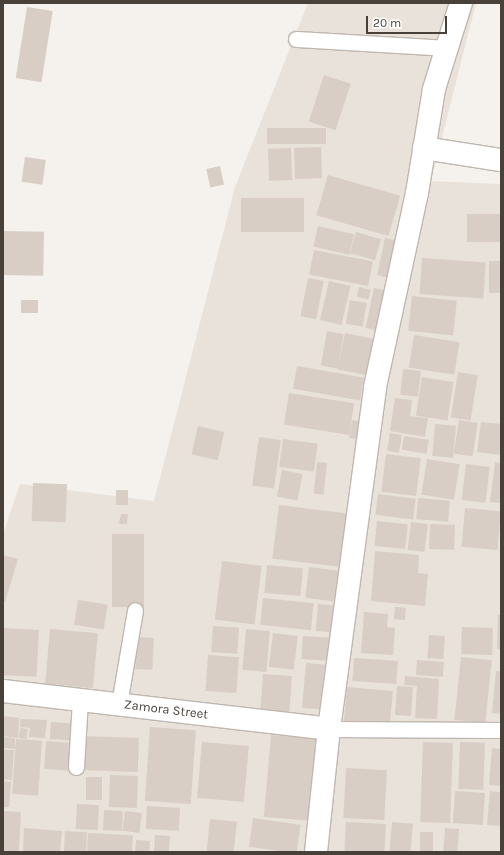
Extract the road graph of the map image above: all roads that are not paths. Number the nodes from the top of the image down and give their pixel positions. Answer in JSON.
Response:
{"nodes":[{"id":1,"x":461,"y":3,"type":"edge"},
{"id":2,"x":296,"y":39,"type":"dead end"},
{"id":3,"x":448,"y":48,"type":"junction"},
{"id":4,"x":424,"y":148,"type":"junction"},
{"id":5,"x":501,"y":160,"type":"edge"},
{"id":6,"x":135,"y":610,"type":"dead end"},
{"id":7,"x":3,"y":691,"type":"edge"},
{"id":8,"x":80,"y":700,"type":"junction"},
{"id":9,"x":119,"y":704,"type":"junction"},
{"id":10,"x":329,"y":729,"type":"junction"},
{"id":11,"x":501,"y":730,"type":"edge"},
{"id":12,"x":76,"y":767,"type":"dead end"},
{"id":13,"x":316,"y":852,"type":"edge"}],
"edges":[{"from":1,"to":3,"type":"street"},
{"from":2,"to":3,"type":"lane"},
{"from":3,"to":4,"type":"street"},
{"from":4,"to":5,"type":"street"},
{"from":4,"to":10,"type":"street"},
{"from":6,"to":9,"type":"lane"},
{"from":7,"to":8,"type":"street","name":"Zamora Street"},
{"from":8,"to":9,"type":"street","name":"Zamora Street"},
{"from":8,"to":12,"type":"lane"},
{"from":9,"to":10,"type":"street","name":"Zamora Street"},
{"from":10,"to":11,"type":"lane"},
{"from":10,"to":13,"type":"street"}]}
